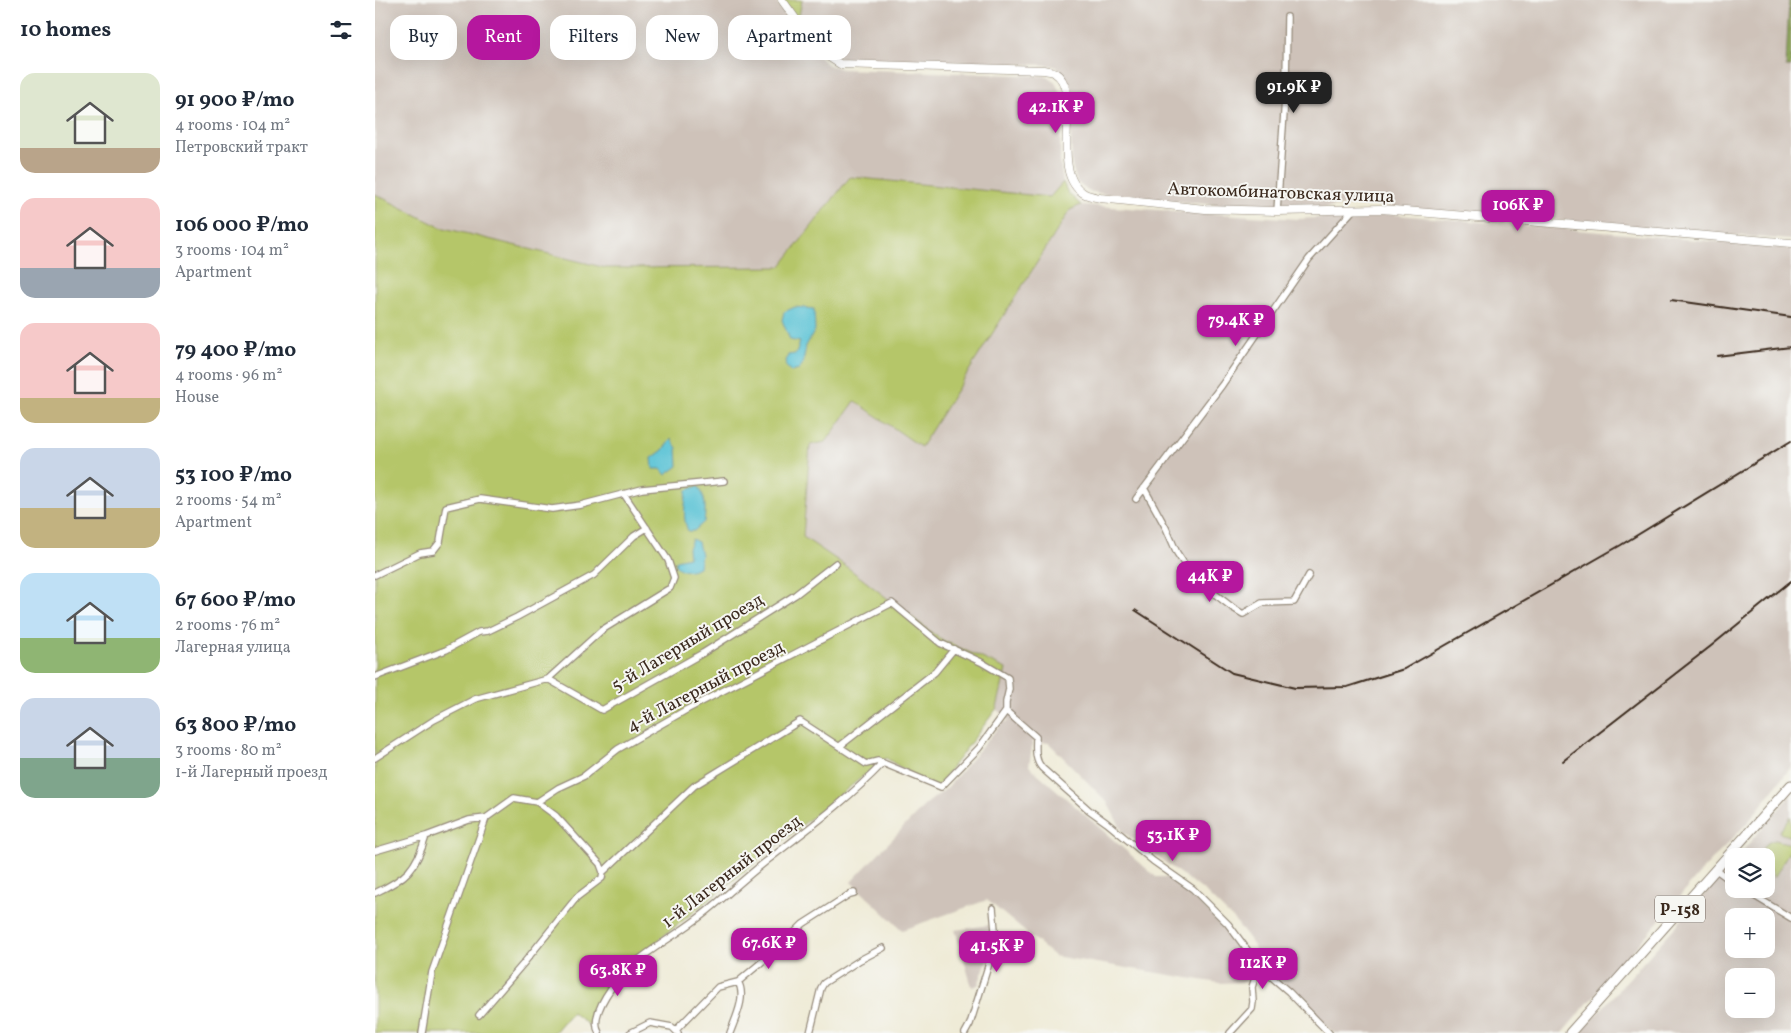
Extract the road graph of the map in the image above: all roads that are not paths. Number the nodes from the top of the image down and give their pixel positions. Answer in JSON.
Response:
{"nodes":[{"id":1,"x":782,"y":0,"type":"edge"},
{"id":2,"x":1287,"y":17,"type":"dead end"},
{"id":3,"x":1353,"y":210,"type":"junction"},
{"id":4,"x":1277,"y":211,"type":"junction"},
{"id":5,"x":1791,"y":243,"type":"edge"},
{"id":6,"x":724,"y":481,"type":"dead end"},
{"id":7,"x":1144,"y":488,"type":"junction"},
{"id":8,"x":624,"y":494,"type":"junction"},
{"id":9,"x":1136,"y":499,"type":"dead end"},
{"id":10,"x":647,"y":528,"type":"junction"},
{"id":11,"x":836,"y":563,"type":"dead end"},
{"id":12,"x":375,"y":575,"type":"edge"},
{"id":13,"x":1309,"y":575,"type":"dead end"},
{"id":14,"x":954,"y":649,"type":"junction"},
{"id":15,"x":375,"y":677,"type":"edge"},
{"id":16,"x":548,"y":679,"type":"junction"},
{"id":17,"x":1006,"y":712,"type":"junction"},
{"id":18,"x":840,"y":746,"type":"junction"},
{"id":19,"x":375,"y":758,"type":"edge"},
{"id":20,"x":883,"y":763,"type":"junction"},
{"id":21,"x":1791,"y":786,"type":"edge"},
{"id":22,"x":537,"y":802,"type":"junction"},
{"id":23,"x":486,"y":818,"type":"junction"},
{"id":24,"x":426,"y":836,"type":"junction"},
{"id":25,"x":375,"y":851,"type":"edge"},
{"id":26,"x":1715,"y":869,"type":"junction"},
{"id":27,"x":602,"y":875,"type":"junction"},
{"id":28,"x":1725,"y":876,"type":"edge"},
{"id":29,"x":375,"y":893,"type":"edge"},
{"id":30,"x":854,"y":893,"type":"dead end"},
{"id":31,"x":1758,"y":898,"type":"edge"},
{"id":32,"x":993,"y":908,"type":"dead end"},
{"id":33,"x":1791,"y":918,"type":"edge"},
{"id":34,"x":883,"y":948,"type":"dead end"},
{"id":35,"x":1259,"y":966,"type":"junction"},
{"id":36,"x":737,"y":982,"type":"junction"},
{"id":37,"x":479,"y":1015,"type":"dead end"},
{"id":38,"x":677,"y":1032,"type":"edge"},
{"id":39,"x":422,"y":1033,"type":"edge"},
{"id":40,"x":599,"y":1033,"type":"edge"},
{"id":41,"x":630,"y":1033,"type":"edge"},
{"id":42,"x":730,"y":1033,"type":"edge"},
{"id":43,"x":810,"y":1033,"type":"edge"},
{"id":44,"x":965,"y":1033,"type":"edge"},
{"id":45,"x":1230,"y":1033,"type":"edge"},
{"id":46,"x":1329,"y":1033,"type":"edge"},
{"id":47,"x":1570,"y":1033,"type":"edge"}],
"edges":[{"from":1,"to":4,"type":"street","name":"Автокомбинатовская улица"},
{"from":2,"to":4,"type":"street"},
{"from":3,"to":4,"type":"street","name":"Автокомбинатовская улица"},
{"from":3,"to":5,"type":"street","name":"Автокомбинатовская улица"},
{"from":3,"to":7,"type":"street"},
{"from":6,"to":8,"type":"street"},
{"from":7,"to":9,"type":"street"},
{"from":7,"to":13,"type":"street"},
{"from":8,"to":10,"type":"street"},
{"from":8,"to":12,"type":"street"},
{"from":10,"to":15,"type":"street"},
{"from":10,"to":16,"type":"street"},
{"from":11,"to":16,"type":"street","name":"5-й Лагерный проезд"},
{"from":14,"to":17,"type":"street"},
{"from":14,"to":18,"type":"street"},
{"from":14,"to":22,"type":"street","name":"4-й Лагерный проезд"},
{"from":16,"to":19,"type":"street"},
{"from":17,"to":20,"type":"street"},
{"from":17,"to":35,"type":"street"},
{"from":18,"to":20,"type":"street"},
{"from":18,"to":27,"type":"street"},
{"from":20,"to":40,"type":"street","name":"1-й Лагерный проезд"},
{"from":21,"to":26,"type":"main road","number":"Р-158"},
{"from":22,"to":23,"type":"street"},
{"from":22,"to":27,"type":"street"},
{"from":23,"to":24,"type":"street"},
{"from":23,"to":39,"type":"street"},
{"from":24,"to":25,"type":"street"},
{"from":24,"to":29,"type":"street"},
{"from":26,"to":28,"type":"street"},
{"from":26,"to":47,"type":"main road","number":"Р-158"},
{"from":27,"to":37,"type":"street"},
{"from":30,"to":36,"type":"street"},
{"from":31,"to":33,"type":"street"},
{"from":32,"to":44,"type":"street"},
{"from":34,"to":43,"type":"street"},
{"from":35,"to":45,"type":"street"},
{"from":35,"to":46,"type":"street"},
{"from":36,"to":38,"type":"street"},
{"from":36,"to":42,"type":"street"},
{"from":38,"to":41,"type":"street"}]}
